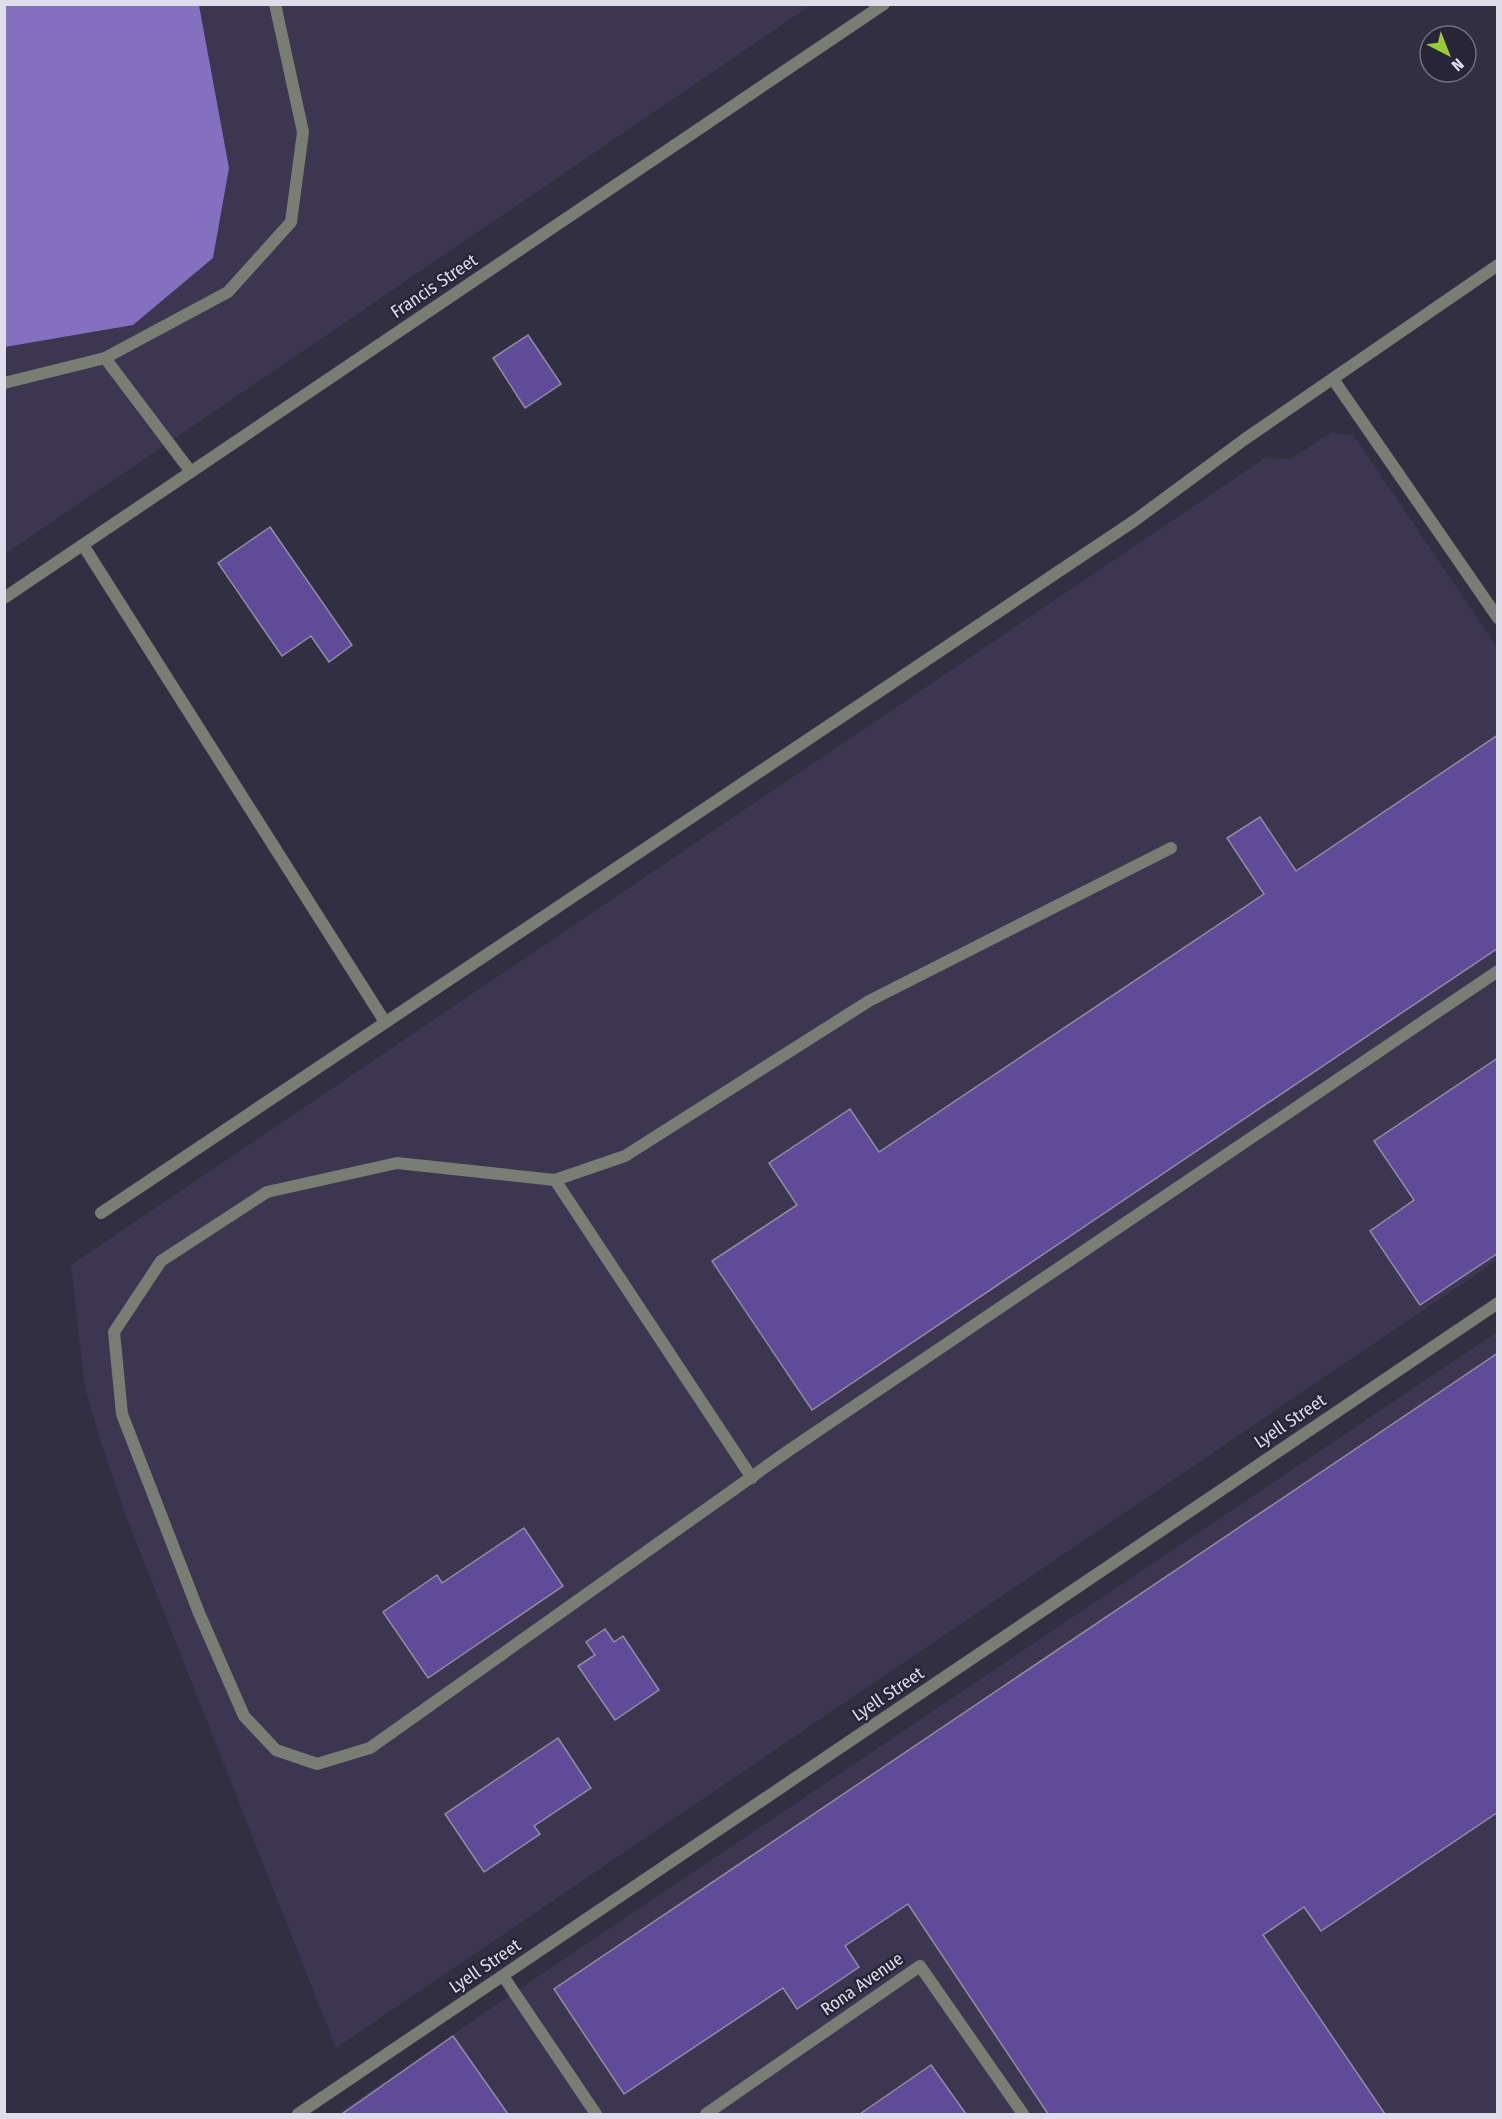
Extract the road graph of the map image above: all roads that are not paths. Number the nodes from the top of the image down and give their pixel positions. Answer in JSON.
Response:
{"nodes":[{"id":1,"x":275,"y":4,"type":"edge"},
{"id":2,"x":884,"y":4,"type":"edge"},
{"id":3,"x":1497,"y":265,"type":"edge"},
{"id":4,"x":105,"y":358,"type":"junction"},
{"id":5,"x":1333,"y":379,"type":"junction"},
{"id":6,"x":4,"y":383,"type":"edge"},
{"id":7,"x":191,"y":472,"type":"junction"},
{"id":8,"x":83,"y":545,"type":"junction"},
{"id":9,"x":4,"y":598,"type":"edge"},
{"id":10,"x":1497,"y":618,"type":"edge"},
{"id":11,"x":1171,"y":848,"type":"dead end"},
{"id":12,"x":1497,"y":971,"type":"edge"},
{"id":13,"x":385,"y":1022,"type":"junction"},
{"id":14,"x":555,"y":1180,"type":"junction"},
{"id":15,"x":101,"y":1213,"type":"dead end"},
{"id":16,"x":1497,"y":1303,"type":"edge"},
{"id":17,"x":752,"y":1478,"type":"junction"},
{"id":18,"x":503,"y":1976,"type":"junction"},
{"id":19,"x":298,"y":2115,"type":"edge"},
{"id":20,"x":596,"y":2115,"type":"edge"},
{"id":21,"x":706,"y":2115,"type":"edge"},
{"id":22,"x":1023,"y":2115,"type":"edge"}],
"edges":[{"from":1,"to":4,"type":"street"},
{"from":2,"to":7,"type":"street","name":"Francis Street"},
{"from":3,"to":5,"type":"street"},
{"from":4,"to":6,"type":"street"},
{"from":4,"to":7,"type":"street"},
{"from":5,"to":10,"type":"street"},
{"from":5,"to":13,"type":"street"},
{"from":7,"to":8,"type":"street","name":"Francis Street"},
{"from":8,"to":9,"type":"street","name":"Francis Street"},
{"from":8,"to":13,"type":"street"},
{"from":11,"to":14,"type":"street"},
{"from":12,"to":17,"type":"street"},
{"from":13,"to":15,"type":"street"},
{"from":14,"to":17,"type":"street"},
{"from":14,"to":17,"type":"street"},
{"from":16,"to":18,"type":"street","name":"Lyell Street"},
{"from":18,"to":19,"type":"street","name":"Lyell Street"},
{"from":18,"to":20,"type":"street"},
{"from":21,"to":22,"type":"street","name":"Rona Avenue"}]}
